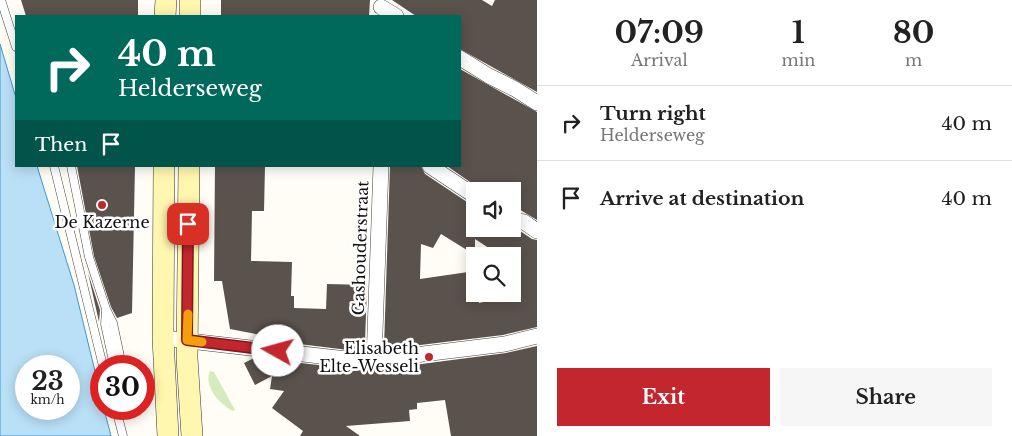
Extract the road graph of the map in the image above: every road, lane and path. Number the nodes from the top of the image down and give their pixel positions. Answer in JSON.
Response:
{"nodes":[{"id":1,"x":1,"y":0,"type":"edge"},
{"id":2,"x":166,"y":0,"type":"edge"},
{"id":3,"x":190,"y":0,"type":"edge"},
{"id":4,"x":381,"y":8,"type":"edge"},
{"id":5,"x":165,"y":15,"type":"edge"},
{"id":6,"x":190,"y":15,"type":"edge"},
{"id":7,"x":394,"y":15,"type":"edge"},
{"id":8,"x":15,"y":44,"type":"edge"},
{"id":9,"x":461,"y":59,"type":"edge"},
{"id":10,"x":537,"y":103,"type":"edge"},
{"id":11,"x":54,"y":167,"type":"edge"},
{"id":12,"x":71,"y":167,"type":"edge"},
{"id":13,"x":164,"y":167,"type":"edge"},
{"id":14,"x":189,"y":167,"type":"edge"},
{"id":15,"x":381,"y":167,"type":"edge"},
{"id":16,"x":432,"y":167,"type":"edge"},
{"id":17,"x":466,"y":190,"type":"edge"},
{"id":18,"x":521,"y":222,"type":"edge"},
{"id":19,"x":537,"y":231,"type":"edge"},
{"id":20,"x":106,"y":309,"type":"junction"},
{"id":21,"x":537,"y":336,"type":"edge"},
{"id":22,"x":163,"y":338,"type":"junction"},
{"id":23,"x":193,"y":341,"type":"junction"},
{"id":24,"x":100,"y":355,"type":"edge"},
{"id":25,"x":112,"y":355,"type":"edge"},
{"id":26,"x":119,"y":355,"type":"edge"},
{"id":27,"x":374,"y":360,"type":"junction"},
{"id":28,"x":119,"y":420,"type":"edge"},
{"id":29,"x":122,"y":436,"type":"edge"},
{"id":30,"x":168,"y":436,"type":"edge"},
{"id":31,"x":192,"y":436,"type":"edge"}],
"edges":[{"from":1,"to":8,"type":"lane"},
{"from":2,"to":5,"type":"main road"},
{"from":3,"to":6,"type":"main road"},
{"from":4,"to":7,"type":"street"},
{"from":9,"to":10,"type":"street"},
{"from":11,"to":24,"type":"lane"},
{"from":12,"to":20,"type":"lane"},
{"from":13,"to":22,"type":"main road"},
{"from":14,"to":23,"type":"main road"},
{"from":15,"to":27,"type":"street","name":"Gashouderstraat"},
{"from":16,"to":17,"type":"street"},
{"from":18,"to":19,"type":"street"},
{"from":20,"to":25,"type":"lane"},
{"from":20,"to":26,"type":"lane"},
{"from":21,"to":27,"type":"street"},
{"from":22,"to":23,"type":"street"},
{"from":22,"to":30,"type":"main road"},
{"from":23,"to":27,"type":"street"},
{"from":23,"to":31,"type":"main road"},
{"from":28,"to":29,"type":"lane"}]}
